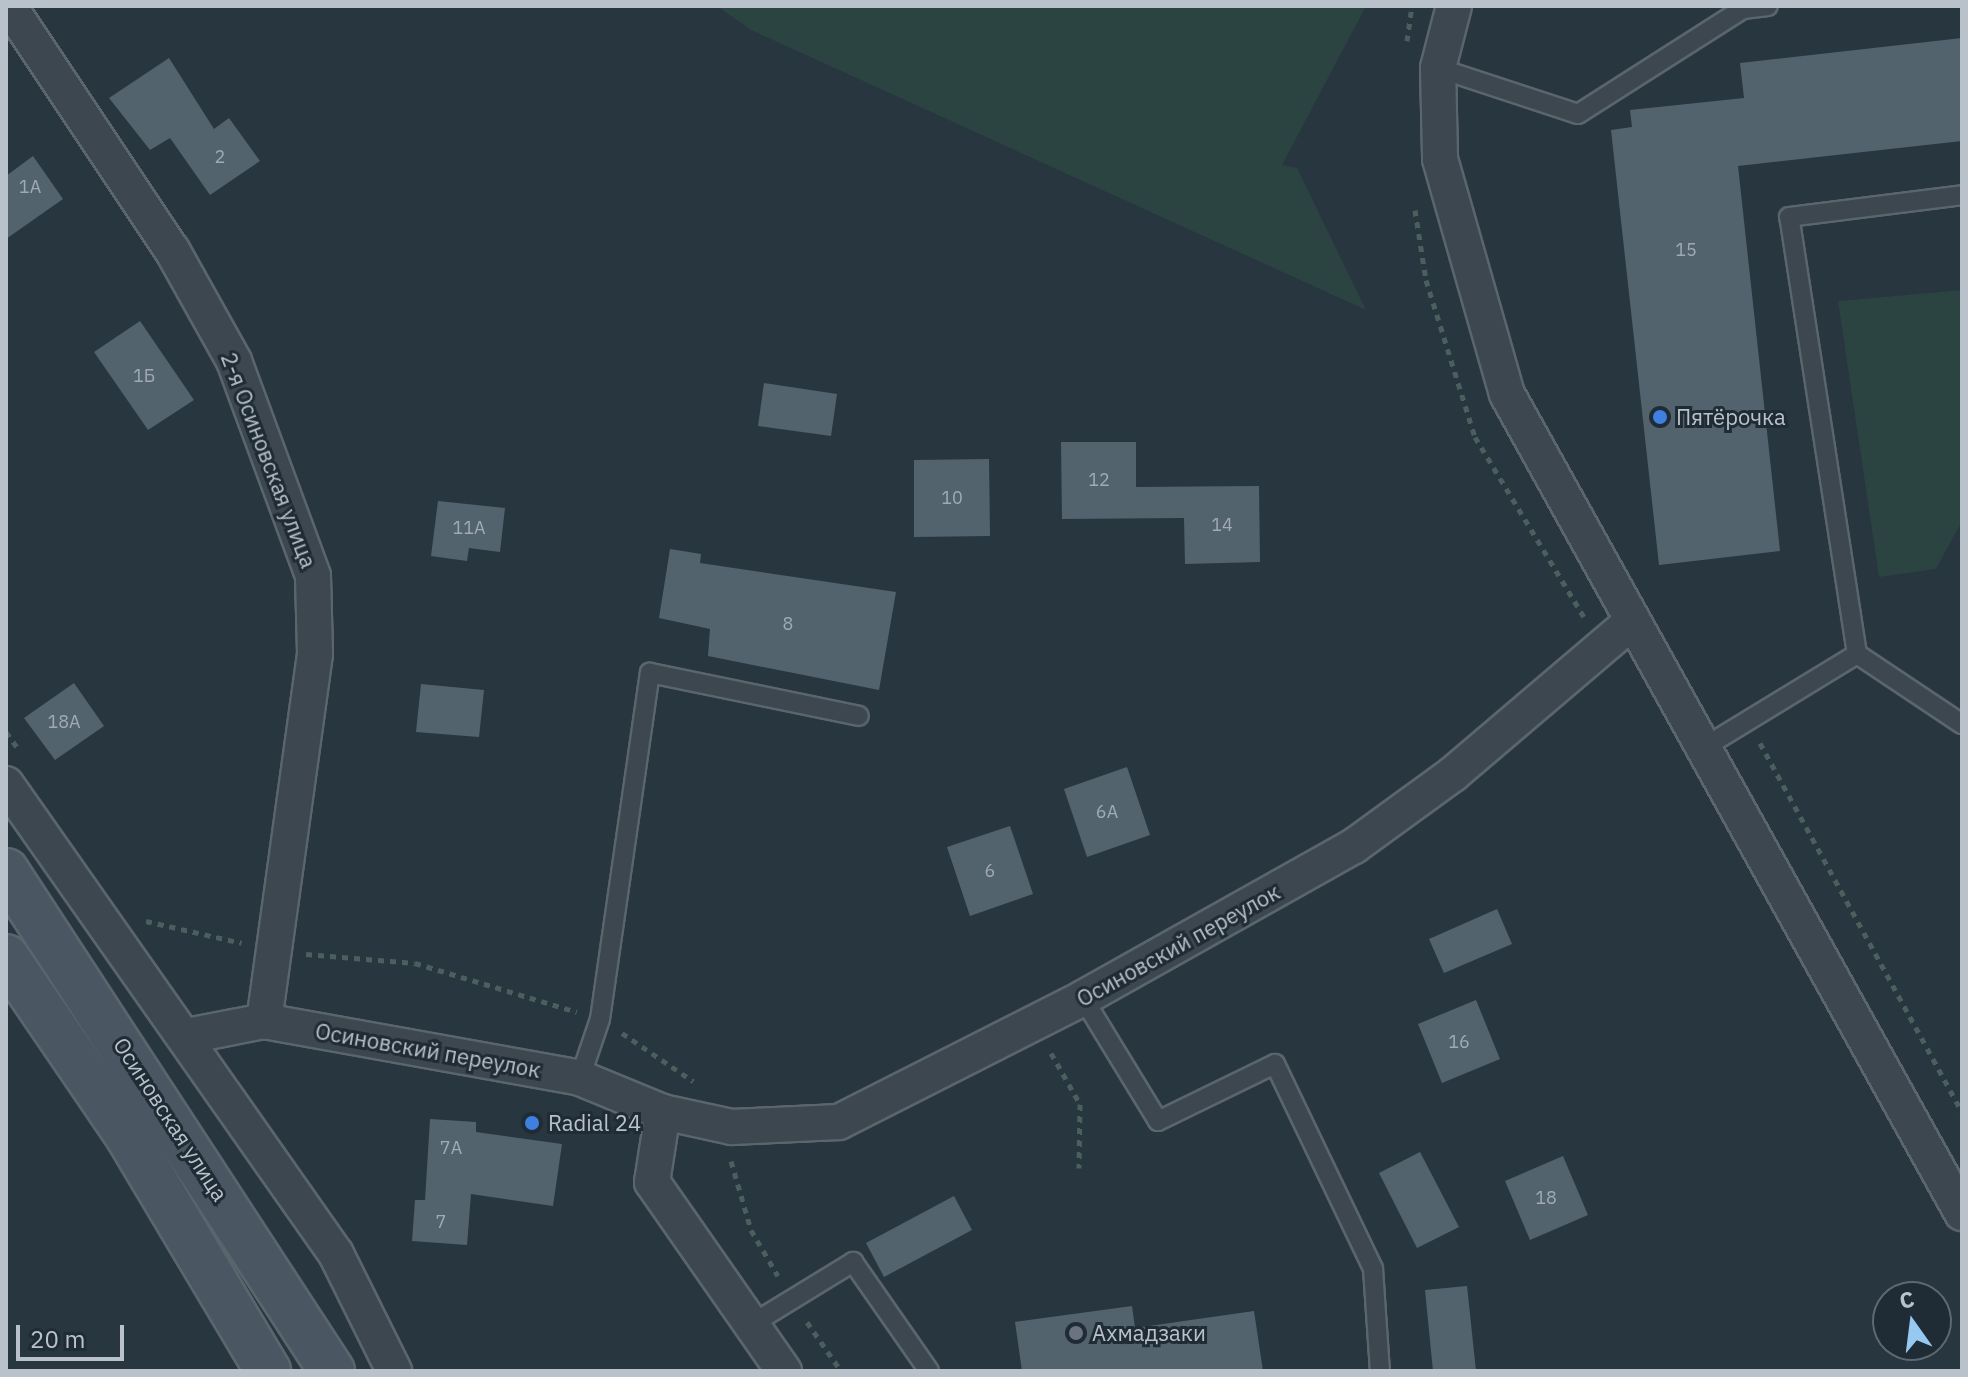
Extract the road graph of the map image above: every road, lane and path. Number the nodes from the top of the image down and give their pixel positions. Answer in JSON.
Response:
{"nodes":[{"id":1,"x":9,"y":6,"type":"edge"},
{"id":2,"x":1454,"y":6,"type":"edge"},
{"id":3,"x":1768,"y":6,"type":"edge"},
{"id":4,"x":1438,"y":68,"type":"junction"},
{"id":5,"x":1962,"y":195,"type":"edge"},
{"id":6,"x":1633,"y":621,"type":"junction"},
{"id":7,"x":1857,"y":654,"type":"junction"},
{"id":8,"x":859,"y":716,"type":"dead end"},
{"id":9,"x":1747,"y":721,"type":"junction"},
{"id":10,"x":1962,"y":724,"type":"edge"},
{"id":11,"x":1708,"y":745,"type":"junction"},
{"id":12,"x":6,"y":784,"type":"edge"},
{"id":13,"x":6,"y":871,"type":"edge"},
{"id":14,"x":140,"y":919,"type":"dead end"},
{"id":15,"x":276,"y":951,"type":"junction"},
{"id":16,"x":6,"y":957,"type":"edge"},
{"id":17,"x":1083,"y":998,"type":"junction"},
{"id":18,"x":600,"y":1019,"type":"junction"},
{"id":19,"x":264,"y":1021,"type":"junction"},
{"id":20,"x":1034,"y":1023,"type":"junction"},
{"id":21,"x":187,"y":1036,"type":"junction"},
{"id":22,"x":580,"y":1078,"type":"junction"},
{"id":23,"x":705,"y":1088,"type":"dead end"},
{"id":24,"x":663,"y":1112,"type":"junction"},
{"id":25,"x":1962,"y":1112,"type":"edge"},
{"id":26,"x":1079,"y":1168,"type":"dead end"},
{"id":27,"x":1962,"y":1213,"type":"edge"},
{"id":28,"x":752,"y":1324,"type":"junction"},
{"id":29,"x":268,"y":1371,"type":"edge"},
{"id":30,"x":332,"y":1371,"type":"edge"},
{"id":31,"x":394,"y":1371,"type":"edge"},
{"id":32,"x":784,"y":1371,"type":"edge"},
{"id":33,"x":929,"y":1371,"type":"edge"},
{"id":34,"x":1380,"y":1371,"type":"edge"}],
"edges":[{"from":1,"to":15,"type":"street","name":"2-я Осиновская улица"},
{"from":2,"to":4,"type":"street"},
{"from":3,"to":4,"type":"lane"},
{"from":4,"to":6,"type":"street"},
{"from":5,"to":7,"type":"lane"},
{"from":6,"to":11,"type":"street"},
{"from":6,"to":17,"type":"street","name":"Осиновский переулок"},
{"from":7,"to":9,"type":"lane"},
{"from":7,"to":10,"type":"lane"},
{"from":8,"to":18,"type":"lane"},
{"from":9,"to":11,"type":"lane"},
{"from":9,"to":25,"type":"path"},
{"from":11,"to":27,"type":"street"},
{"from":12,"to":21,"type":"street"},
{"from":13,"to":30,"type":"street","name":"Осиновская улица"},
{"from":14,"to":15,"type":"path"},
{"from":15,"to":18,"type":"path"},
{"from":15,"to":19,"type":"street","name":"2-я Осиновская улица"},
{"from":16,"to":29,"type":"street","name":"Осиновская улица"},
{"from":17,"to":20,"type":"street","name":"Осиновский переулок"},
{"from":17,"to":34,"type":"lane"},
{"from":18,"to":22,"type":"lane"},
{"from":18,"to":23,"type":"path"},
{"from":19,"to":21,"type":"street","name":"Осиновский переулок"},
{"from":19,"to":22,"type":"street","name":"Осиновский переулок"},
{"from":20,"to":24,"type":"street","name":"Осиновский переулок"},
{"from":20,"to":26,"type":"path"},
{"from":21,"to":31,"type":"street"},
{"from":22,"to":24,"type":"street","name":"Осиновский переулок"},
{"from":24,"to":28,"type":"street"},
{"from":28,"to":32,"type":"street"},
{"from":28,"to":33,"type":"lane"}]}
